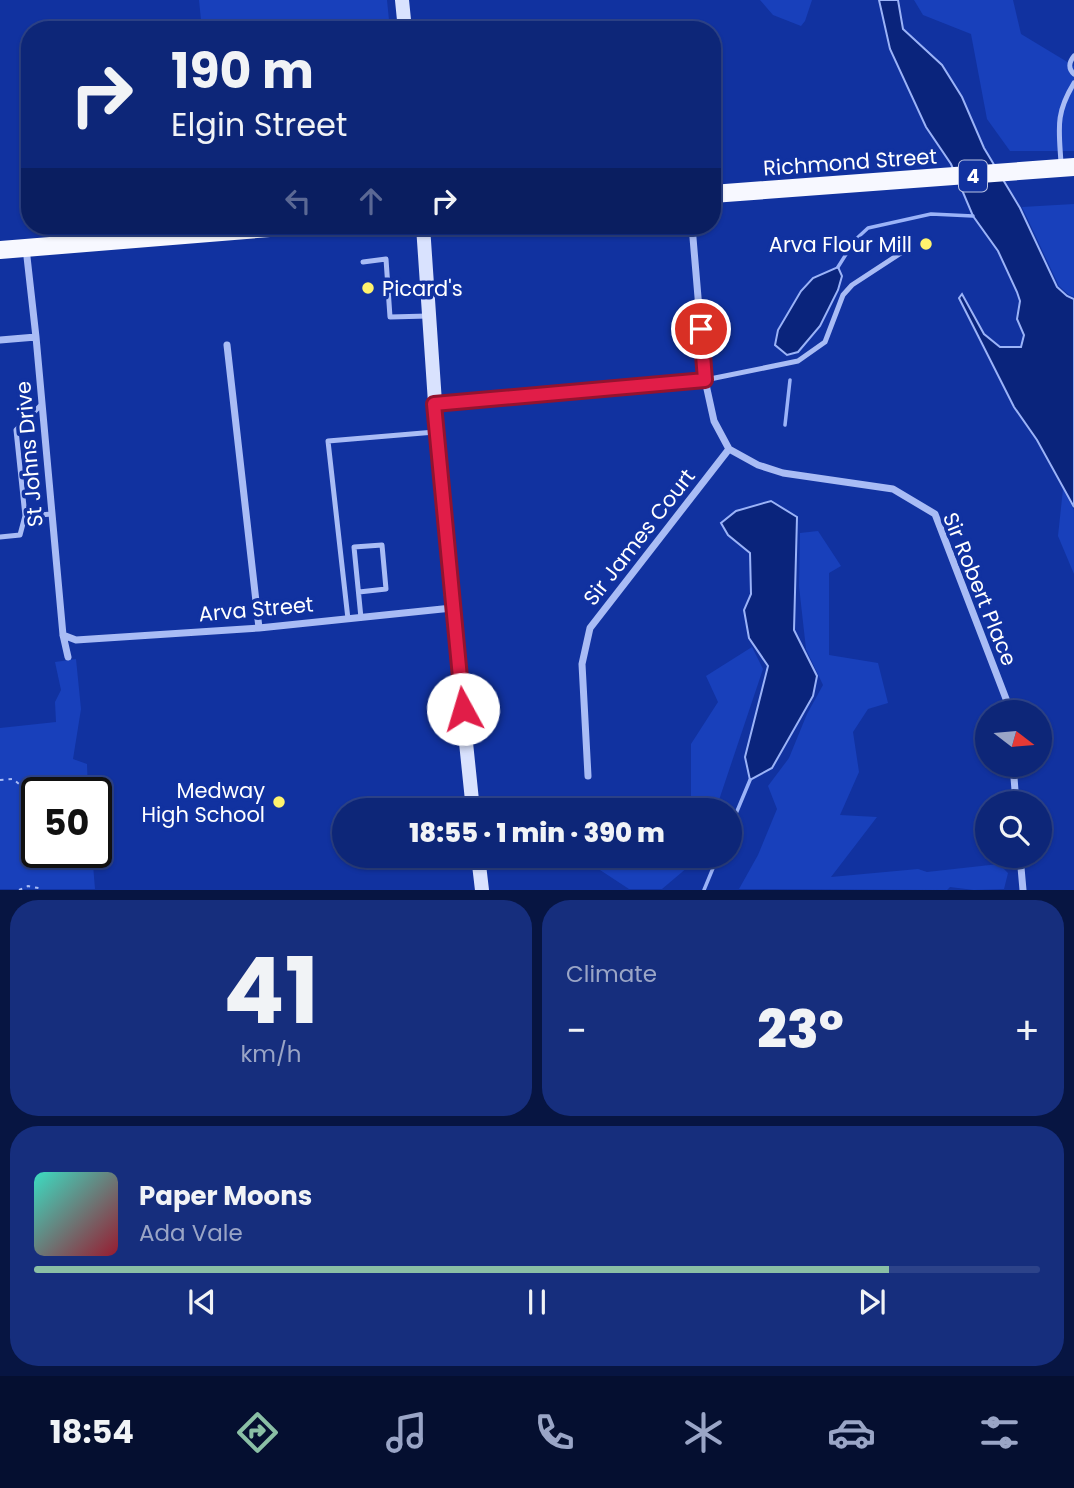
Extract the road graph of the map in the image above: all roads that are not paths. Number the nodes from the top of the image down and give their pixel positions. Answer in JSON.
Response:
{"nodes":[{"id":1,"x":402,"y":0,"type":"edge"},
{"id":2,"x":404,"y":21,"type":"edge"},
{"id":3,"x":1074,"y":56,"type":"edge"},
{"id":4,"x":1074,"y":74,"type":"edge"},
{"id":5,"x":1074,"y":83,"type":"edge"},
{"id":6,"x":1068,"y":168,"type":"edge"},
{"id":7,"x":721,"y":193,"type":"edge"},
{"id":8,"x":185,"y":235,"type":"edge"},
{"id":9,"x":424,"y":235,"type":"edge"},
{"id":10,"x":693,"y":235,"type":"edge"},
{"id":11,"x":26,"y":248,"type":"junction"},
{"id":12,"x":0,"y":250,"type":"edge"},
{"id":13,"x":901,"y":253,"type":"dead end"},
{"id":14,"x":363,"y":262,"type":"dead end"},
{"id":15,"x":428,"y":316,"type":"junction"},
{"id":16,"x":36,"y":337,"type":"junction"},
{"id":17,"x":0,"y":340,"type":"edge"},
{"id":18,"x":228,"y":345,"type":"dead end"},
{"id":19,"x":705,"y":380,"type":"junction"},
{"id":20,"x":42,"y":404,"type":"junction"},
{"id":21,"x":434,"y":404,"type":"junction"},
{"id":22,"x":436,"y":432,"type":"junction"},
{"id":23,"x":729,"y":449,"type":"junction"},
{"id":24,"x":52,"y":514,"type":"junction"},
{"id":25,"x":25,"y":516,"type":"junction"},
{"id":26,"x":0,"y":537,"type":"edge"},
{"id":27,"x":359,"y":592,"type":"junction"},
{"id":28,"x":452,"y":608,"type":"junction"},
{"id":29,"x":360,"y":618,"type":"junction"},
{"id":30,"x":348,"y":619,"type":"junction"},
{"id":31,"x":258,"y":628,"type":"junction"},
{"id":32,"x":63,"y":635,"type":"junction"},
{"id":33,"x":68,"y":657,"type":"dead end"},
{"id":34,"x":1006,"y":700,"type":"edge"},
{"id":35,"x":588,"y":776,"type":"dead end"},
{"id":36,"x":472,"y":798,"type":"edge"},
{"id":37,"x":479,"y":868,"type":"edge"},
{"id":38,"x":1021,"y":868,"type":"edge"},
{"id":39,"x":482,"y":890,"type":"edge"},
{"id":40,"x":1023,"y":890,"type":"edge"}],
"edges":[{"from":1,"to":2,"type":"main road"},
{"from":3,"to":4,"type":"lane"},
{"from":5,"to":6,"type":"lane"},
{"from":6,"to":7,"type":"main road","name":"Richmond Street","number":"4"},
{"from":8,"to":11,"type":"main road"},
{"from":9,"to":15,"type":"main road"},
{"from":10,"to":19,"type":"street"},
{"from":11,"to":12,"type":"main road"},
{"from":11,"to":16,"type":"street","name":"St Johns Drive"},
{"from":13,"to":19,"type":"lane"},
{"from":14,"to":15,"type":"lane"},
{"from":15,"to":21,"type":"main road"},
{"from":16,"to":17,"type":"street"},
{"from":16,"to":20,"type":"street","name":"St Johns Drive"},
{"from":18,"to":31,"type":"street"},
{"from":19,"to":21,"type":"street"},
{"from":19,"to":23,"type":"street"},
{"from":20,"to":24,"type":"street","name":"St Johns Drive"},
{"from":20,"to":25,"type":"lane"},
{"from":21,"to":22,"type":"main road"},
{"from":22,"to":28,"type":"main road"},
{"from":22,"to":30,"type":"lane"},
{"from":23,"to":34,"type":"street","name":"Sir Robert Place"},
{"from":23,"to":35,"type":"street","name":"Sir James Court"},
{"from":24,"to":25,"type":"lane"},
{"from":24,"to":32,"type":"street","name":"St Johns Drive"},
{"from":25,"to":26,"type":"lane"},
{"from":27,"to":27,"type":"lane"},
{"from":27,"to":29,"type":"lane"},
{"from":28,"to":29,"type":"street","name":"Arva Street"},
{"from":28,"to":36,"type":"main road"},
{"from":29,"to":30,"type":"street","name":"Arva Street"},
{"from":30,"to":31,"type":"street","name":"Arva Street"},
{"from":31,"to":32,"type":"street","name":"Arva Street"},
{"from":32,"to":33,"type":"street","name":"St Johns Drive"},
{"from":37,"to":39,"type":"main road"},
{"from":38,"to":40,"type":"street"}]}
